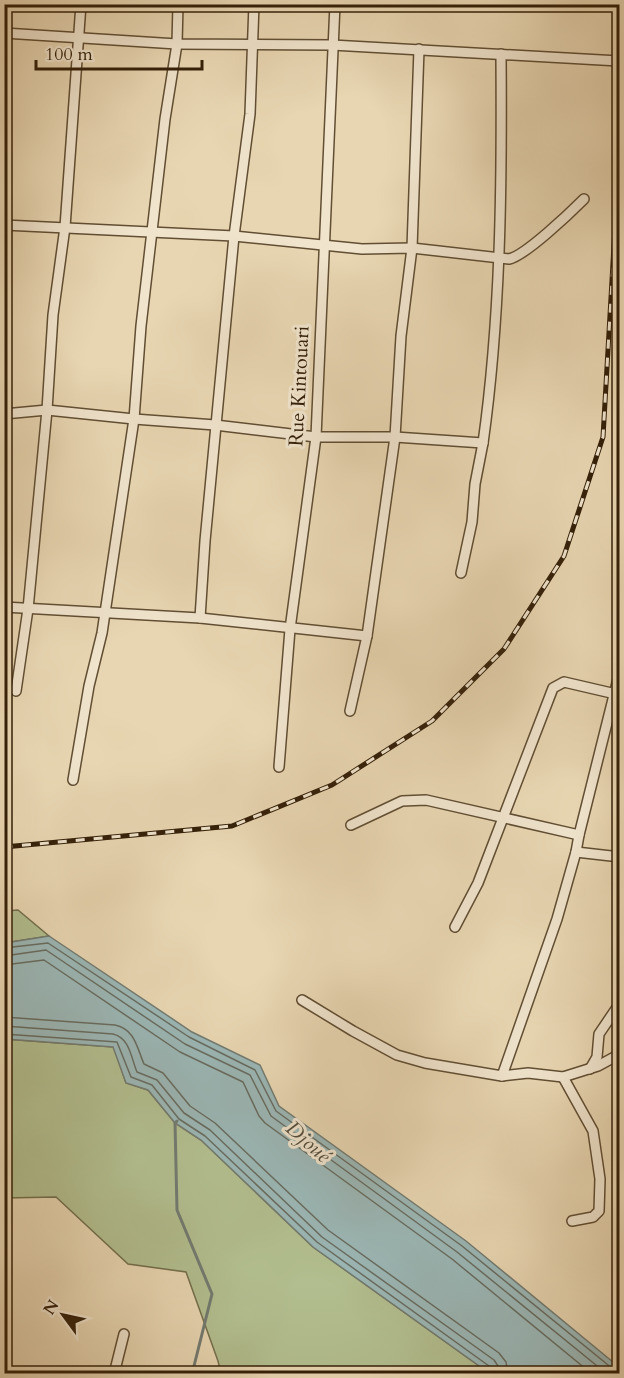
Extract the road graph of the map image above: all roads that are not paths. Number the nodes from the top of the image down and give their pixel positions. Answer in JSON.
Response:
{"nodes":[{"id":1,"x":81,"y":4,"type":"edge"},
{"id":2,"x":178,"y":4,"type":"edge"},
{"id":3,"x":254,"y":4,"type":"edge"},
{"id":4,"x":335,"y":4,"type":"edge"},
{"id":5,"x":4,"y":33,"type":"edge"},
{"id":6,"x":79,"y":39,"type":"junction"},
{"id":7,"x":253,"y":43,"type":"junction"},
{"id":8,"x":177,"y":44,"type":"junction"},
{"id":9,"x":332,"y":45,"type":"junction"},
{"id":10,"x":419,"y":49,"type":"junction"},
{"id":11,"x":501,"y":54,"type":"junction"},
{"id":12,"x":620,"y":55,"type":"edge"},
{"id":13,"x":584,"y":199,"type":"dead end"},
{"id":14,"x":4,"y":225,"type":"edge"},
{"id":15,"x":65,"y":226,"type":"junction"},
{"id":16,"x":152,"y":232,"type":"junction"},
{"id":17,"x":234,"y":236,"type":"junction"},
{"id":18,"x":324,"y":247,"type":"junction"},
{"id":19,"x":412,"y":248,"type":"junction"},
{"id":20,"x":498,"y":257,"type":"junction"},
{"id":21,"x":47,"y":410,"type":"junction"},
{"id":22,"x":4,"y":414,"type":"edge"},
{"id":23,"x":134,"y":419,"type":"junction"},
{"id":24,"x":216,"y":425,"type":"junction"},
{"id":25,"x":316,"y":437,"type":"junction"},
{"id":26,"x":395,"y":437,"type":"junction"},
{"id":27,"x":483,"y":443,"type":"junction"},
{"id":28,"x":461,"y":573,"type":"dead end"},
{"id":29,"x":4,"y":607,"type":"edge"},
{"id":30,"x":28,"y":609,"type":"junction"},
{"id":31,"x":104,"y":613,"type":"junction"},
{"id":32,"x":200,"y":618,"type":"junction"},
{"id":33,"x":290,"y":629,"type":"junction"},
{"id":34,"x":367,"y":636,"type":"junction"},
{"id":35,"x":620,"y":671,"type":"edge"},
{"id":36,"x":16,"y":691,"type":"dead end"},
{"id":37,"x":616,"y":694,"type":"edge"},
{"id":38,"x":350,"y":711,"type":"dead end"},
{"id":39,"x":279,"y":767,"type":"dead end"},
{"id":40,"x":73,"y":780,"type":"dead end"},
{"id":41,"x":502,"y":817,"type":"junction"},
{"id":42,"x":351,"y":825,"type":"dead end"},
{"id":43,"x":579,"y":834,"type":"junction"},
{"id":44,"x":576,"y":852,"type":"junction"},
{"id":45,"x":620,"y":857,"type":"edge"},
{"id":46,"x":454,"y":927,"type":"dead end"},
{"id":47,"x":302,"y":1000,"type":"dead end"},
{"id":48,"x":620,"y":1003,"type":"edge"},
{"id":49,"x":620,"y":1054,"type":"edge"},
{"id":50,"x":590,"y":1069,"type":"junction"},
{"id":51,"x":502,"y":1076,"type":"junction"},
{"id":52,"x":563,"y":1077,"type":"junction"},
{"id":53,"x":572,"y":1221,"type":"dead end"},
{"id":54,"x":124,"y":1335,"type":"dead end"},
{"id":55,"x":114,"y":1374,"type":"edge"}],
"edges":[{"from":1,"to":6,"type":"street"},
{"from":2,"to":8,"type":"street"},
{"from":3,"to":7,"type":"street"},
{"from":4,"to":9,"type":"street","name":"Rue Kintouari"},
{"from":5,"to":6,"type":"street"},
{"from":6,"to":8,"type":"street"},
{"from":6,"to":15,"type":"street"},
{"from":7,"to":8,"type":"street"},
{"from":7,"to":9,"type":"street"},
{"from":7,"to":17,"type":"street"},
{"from":8,"to":16,"type":"street"},
{"from":9,"to":10,"type":"street"},
{"from":9,"to":18,"type":"street","name":"Rue Kintouari"},
{"from":10,"to":11,"type":"street"},
{"from":10,"to":19,"type":"street"},
{"from":11,"to":12,"type":"street"},
{"from":11,"to":20,"type":"street"},
{"from":13,"to":20,"type":"street"},
{"from":14,"to":15,"type":"street"},
{"from":15,"to":16,"type":"street"},
{"from":15,"to":21,"type":"street"},
{"from":16,"to":17,"type":"street"},
{"from":16,"to":23,"type":"street"},
{"from":17,"to":18,"type":"street"},
{"from":17,"to":24,"type":"street"},
{"from":18,"to":19,"type":"street"},
{"from":18,"to":25,"type":"street","name":"Rue Kintouari"},
{"from":19,"to":20,"type":"street"},
{"from":19,"to":26,"type":"street"},
{"from":20,"to":27,"type":"street"},
{"from":21,"to":22,"type":"street"},
{"from":21,"to":23,"type":"street"},
{"from":21,"to":30,"type":"street"},
{"from":23,"to":24,"type":"street"},
{"from":23,"to":31,"type":"street"},
{"from":24,"to":25,"type":"street"},
{"from":24,"to":32,"type":"street"},
{"from":25,"to":26,"type":"street"},
{"from":25,"to":33,"type":"street","name":"Rue Kintouari"},
{"from":26,"to":27,"type":"street"},
{"from":26,"to":34,"type":"street"},
{"from":27,"to":28,"type":"street"},
{"from":29,"to":30,"type":"street"},
{"from":30,"to":31,"type":"street"},
{"from":30,"to":36,"type":"street"},
{"from":31,"to":32,"type":"street"},
{"from":31,"to":40,"type":"street"},
{"from":32,"to":33,"type":"street"},
{"from":33,"to":34,"type":"street"},
{"from":33,"to":39,"type":"street","name":"Rue Kintouari"},
{"from":34,"to":38,"type":"street"},
{"from":35,"to":37,"type":"street"},
{"from":37,"to":41,"type":"street"},
{"from":37,"to":43,"type":"street"},
{"from":41,"to":42,"type":"street"},
{"from":41,"to":43,"type":"street"},
{"from":41,"to":46,"type":"street"},
{"from":43,"to":44,"type":"street"},
{"from":44,"to":45,"type":"street"},
{"from":44,"to":51,"type":"street"},
{"from":47,"to":51,"type":"street"},
{"from":48,"to":50,"type":"street"},
{"from":49,"to":50,"type":"street"},
{"from":50,"to":52,"type":"street"},
{"from":51,"to":52,"type":"street"},
{"from":52,"to":53,"type":"street"},
{"from":54,"to":55,"type":"street"}]}
